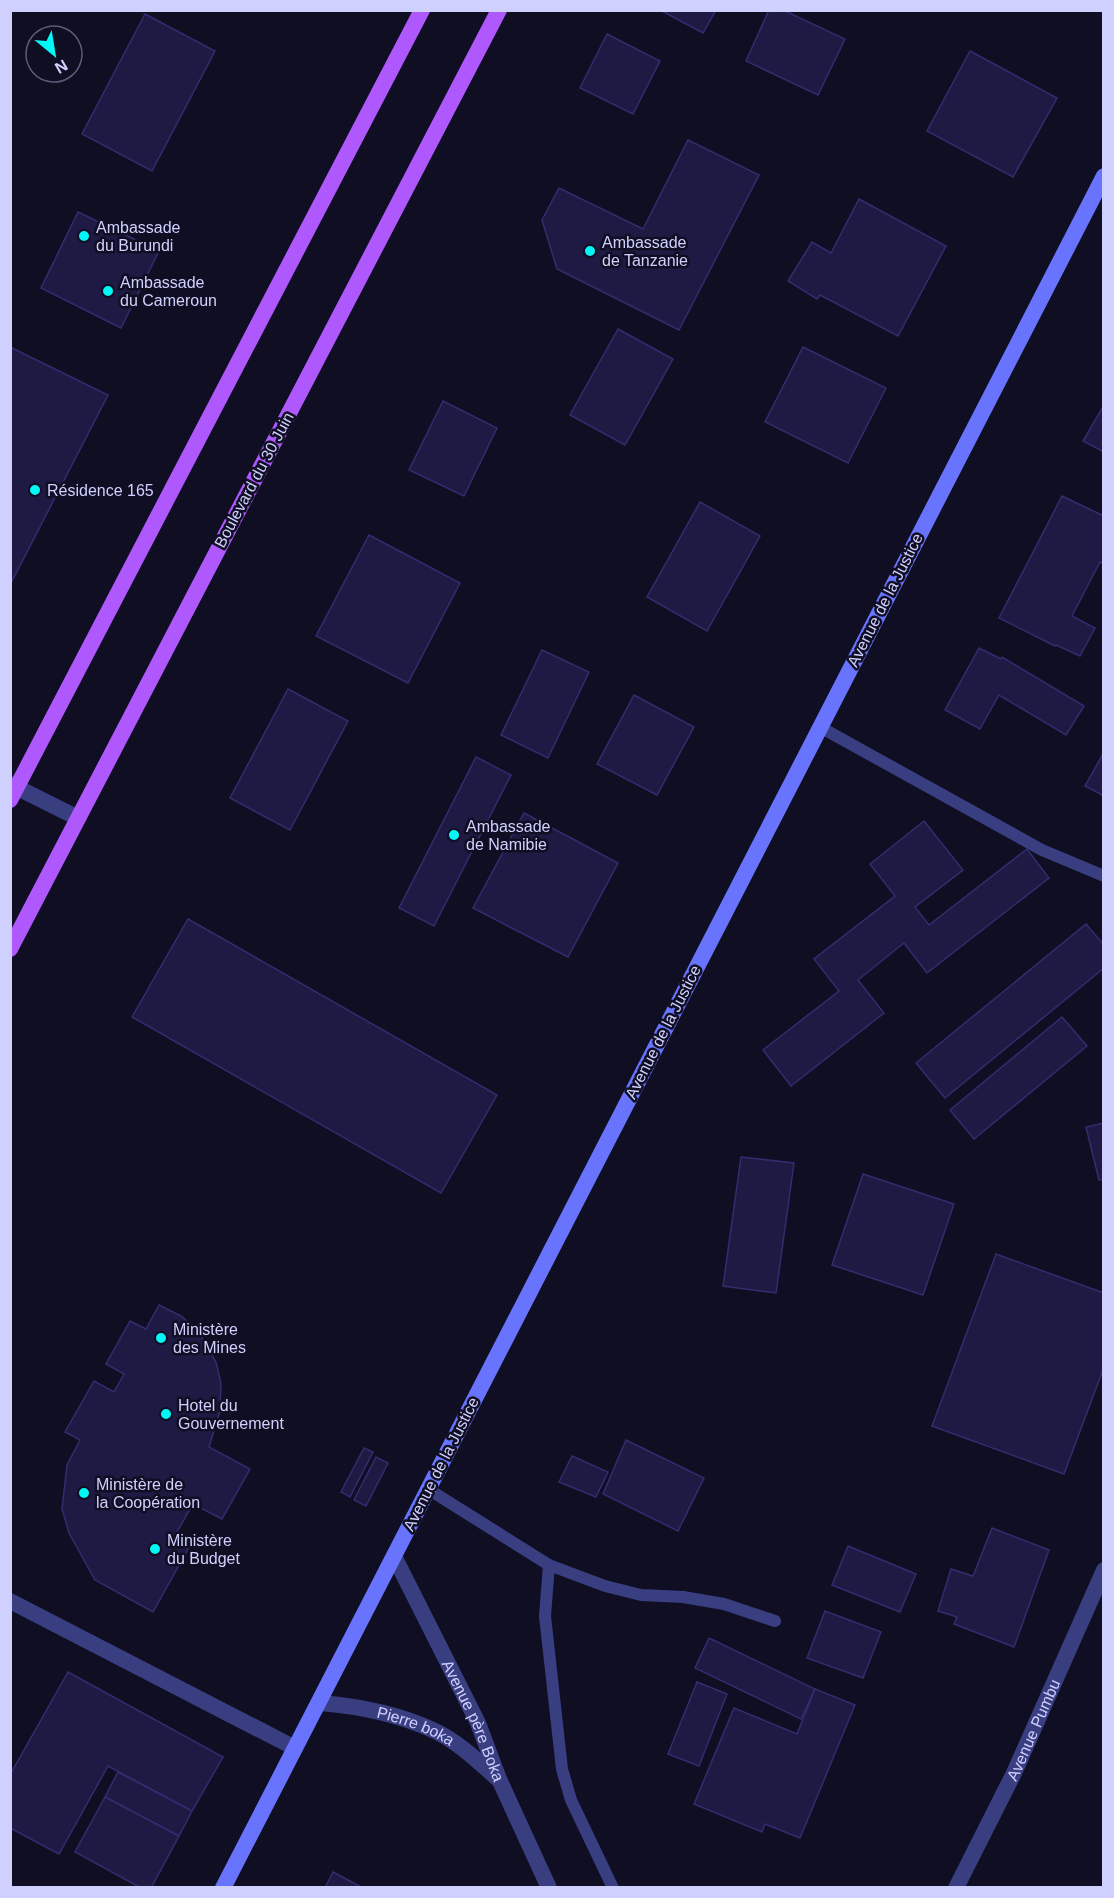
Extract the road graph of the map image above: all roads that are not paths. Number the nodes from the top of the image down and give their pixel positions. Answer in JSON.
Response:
{"nodes":[{"id":1,"x":422,"y":10,"type":"edge"},
{"id":2,"x":499,"y":10,"type":"edge"},
{"id":3,"x":1104,"y":176,"type":"edge"},
{"id":4,"x":820,"y":727,"type":"junction"},
{"id":5,"x":13,"y":790,"type":"edge"},
{"id":6,"x":78,"y":818,"type":"junction"},
{"id":7,"x":1104,"y":876,"type":"edge"},
{"id":8,"x":10,"y":949,"type":"edge"},
{"id":9,"x":428,"y":1489,"type":"junction"},
{"id":10,"x":394,"y":1556,"type":"junction"},
{"id":11,"x":549,"y":1565,"type":"junction"},
{"id":12,"x":1104,"y":1570,"type":"edge"},
{"id":13,"x":10,"y":1601,"type":"edge"},
{"id":14,"x":775,"y":1621,"type":"dead end"},
{"id":15,"x":319,"y":1703,"type":"junction"},
{"id":16,"x":296,"y":1748,"type":"junction"},
{"id":17,"x":499,"y":1779,"type":"junction"},
{"id":18,"x":223,"y":1887,"type":"edge"},
{"id":19,"x":549,"y":1887,"type":"edge"},
{"id":20,"x":613,"y":1887,"type":"edge"},
{"id":21,"x":956,"y":1887,"type":"edge"}],
"edges":[{"from":1,"to":5,"type":"main road"},
{"from":2,"to":6,"type":"main road","name":"Boulevard du 30 Juin"},
{"from":3,"to":4,"type":"main road","name":"Avenue de la Justice"},
{"from":4,"to":7,"type":"lane"},
{"from":4,"to":9,"type":"main road","name":"Avenue de la Justice"},
{"from":5,"to":6,"type":"street"},
{"from":6,"to":8,"type":"main road","name":"Boulevard du 30 Juin"},
{"from":9,"to":10,"type":"main road","name":"Avenue de la Justice"},
{"from":9,"to":11,"type":"lane"},
{"from":10,"to":15,"type":"main road","name":"Avenue de la Justice"},
{"from":10,"to":17,"type":"street","name":"Avenue père Boka"},
{"from":11,"to":14,"type":"lane"},
{"from":11,"to":20,"type":"lane"},
{"from":12,"to":21,"type":"street","name":"Avenue Pumbu"},
{"from":13,"to":16,"type":"street"},
{"from":15,"to":16,"type":"main road","name":"Avenue de la Justice"},
{"from":15,"to":17,"type":"street","name":"Pierre boka"},
{"from":16,"to":18,"type":"main road","name":"Avenue de la Justice"},
{"from":17,"to":19,"type":"street","name":"Avenue père Boka"}]}
